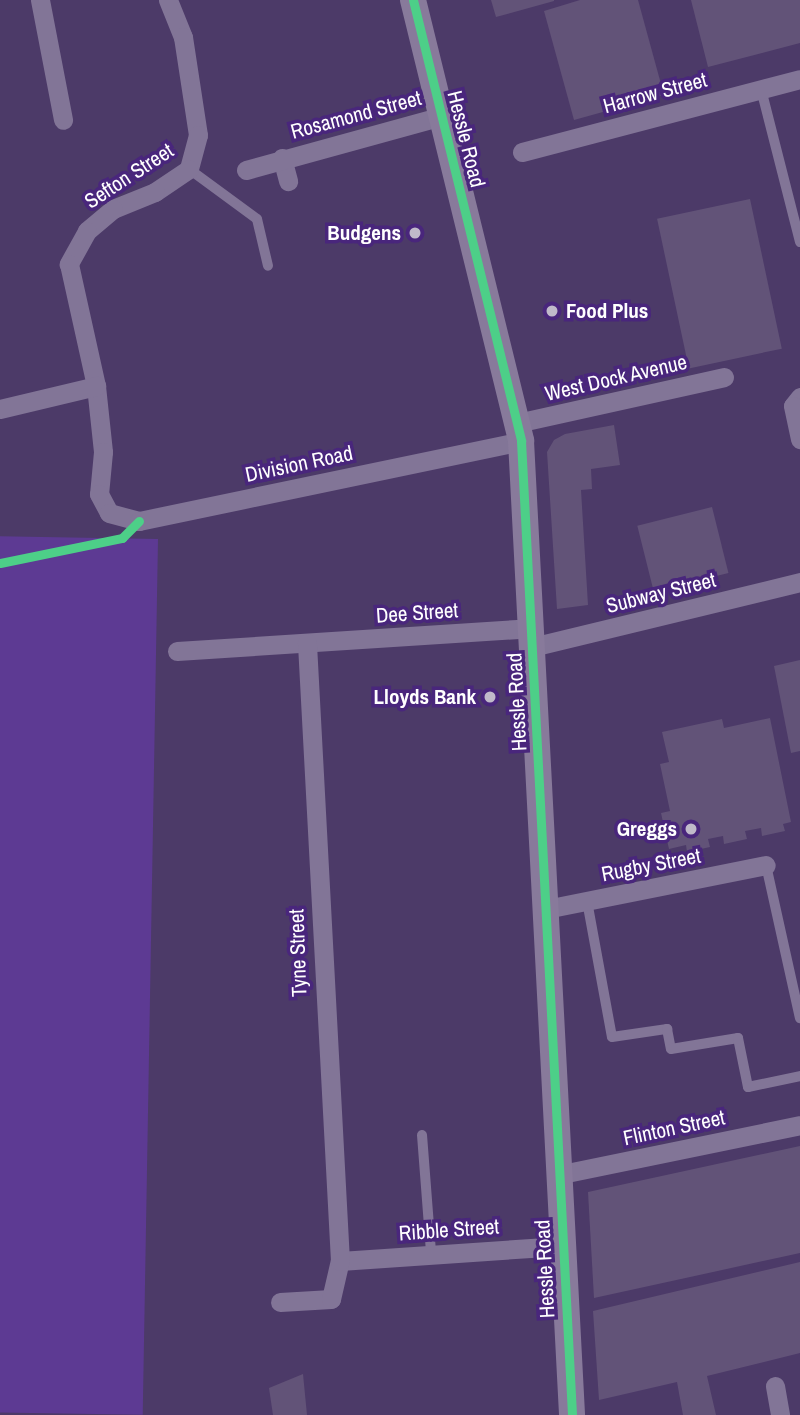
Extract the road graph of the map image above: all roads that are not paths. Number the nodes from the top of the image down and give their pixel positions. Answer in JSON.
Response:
{"nodes":[{"id":1,"x":40,"y":0,"type":"edge"},
{"id":2,"x":168,"y":0,"type":"edge"},
{"id":3,"x":413,"y":0,"type":"edge"},
{"id":4,"x":800,"y":79,"type":"edge"},
{"id":5,"x":761,"y":89,"type":"junction"},
{"id":6,"x":442,"y":116,"type":"junction"},
{"id":7,"x":63,"y":120,"type":"dead end"},
{"id":8,"x":522,"y":152,"type":"dead end"},
{"id":9,"x":282,"y":158,"type":"junction"},
{"id":10,"x":189,"y":169,"type":"junction"},
{"id":11,"x":246,"y":170,"type":"dead end"},
{"id":12,"x":288,"y":181,"type":"dead end"},
{"id":13,"x":800,"y":242,"type":"edge"},
{"id":14,"x":268,"y":266,"type":"dead end"},
{"id":15,"x":724,"y":377,"type":"dead end"},
{"id":16,"x":96,"y":386,"type":"junction"},
{"id":17,"x":800,"y":397,"type":"edge"},
{"id":18,"x":0,"y":410,"type":"edge"},
{"id":19,"x":519,"y":432,"type":"junction"},
{"id":20,"x":800,"y":439,"type":"edge"},
{"id":21,"x":99,"y":494,"type":"joint"},
{"id":22,"x":800,"y":582,"type":"edge"},
{"id":23,"x":531,"y":638,"type":"junction"},
{"id":24,"x":307,"y":643,"type":"junction"},
{"id":25,"x":177,"y":651,"type":"dead end"},
{"id":26,"x":766,"y":865,"type":"joint"},
{"id":27,"x":587,"y":901,"type":"junction"},
{"id":28,"x":546,"y":909,"type":"junction"},
{"id":29,"x":800,"y":1018,"type":"edge"},
{"id":30,"x":800,"y":1076,"type":"edge"},
{"id":31,"x":800,"y":1125,"type":"edge"},
{"id":32,"x":422,"y":1135,"type":"dead end"},
{"id":33,"x":557,"y":1175,"type":"junction"},
{"id":34,"x":561,"y":1246,"type":"junction"},
{"id":35,"x":430,"y":1253,"type":"junction"},
{"id":36,"x":340,"y":1261,"type":"junction"},
{"id":37,"x":280,"y":1302,"type":"dead end"},
{"id":38,"x":775,"y":1386,"type":"dead end"},
{"id":39,"x":572,"y":1415,"type":"edge"},
{"id":40,"x":780,"y":1415,"type":"edge"}],
"edges":[{"from":1,"to":7,"type":"street"},
{"from":2,"to":10,"type":"street","name":"Sefton Street"},
{"from":3,"to":6,"type":"street","name":"Hessle Road"},
{"from":4,"to":5,"type":"street","name":"Harrow Street"},
{"from":5,"to":8,"type":"street","name":"Harrow Street"},
{"from":5,"to":13,"type":"lane"},
{"from":6,"to":9,"type":"street","name":"Rosamond Street"},
{"from":6,"to":19,"type":"street","name":"Hessle Road"},
{"from":9,"to":11,"type":"street","name":"Rosamond Street"},
{"from":9,"to":12,"type":"street","name":"Rosamond Street"},
{"from":10,"to":14,"type":"lane"},
{"from":10,"to":16,"type":"street","name":"Sefton Street"},
{"from":15,"to":19,"type":"street","name":"West Dock Avenue"},
{"from":16,"to":18,"type":"street"},
{"from":16,"to":21,"type":"street","name":"Sefton Street"},
{"from":17,"to":20,"type":"street"},
{"from":19,"to":21,"type":"street","name":"Division Road"},
{"from":19,"to":23,"type":"street","name":"Hessle Road"},
{"from":22,"to":23,"type":"street","name":"Subway Street"},
{"from":23,"to":24,"type":"street","name":"Dee Street"},
{"from":23,"to":28,"type":"street","name":"Hessle Road"},
{"from":24,"to":25,"type":"street","name":"Dee Street"},
{"from":24,"to":36,"type":"street","name":"Tyne Street"},
{"from":26,"to":27,"type":"street","name":"Rugby Street"},
{"from":26,"to":29,"type":"lane"},
{"from":27,"to":28,"type":"street","name":"Rugby Street"},
{"from":27,"to":30,"type":"lane"},
{"from":28,"to":33,"type":"street","name":"Hessle Road"},
{"from":31,"to":33,"type":"street","name":"Flinton Street"},
{"from":32,"to":35,"type":"lane"},
{"from":33,"to":34,"type":"street","name":"Hessle Road"},
{"from":34,"to":35,"type":"street","name":"Ribble Street"},
{"from":34,"to":39,"type":"street","name":"Hessle Road"},
{"from":35,"to":36,"type":"street","name":"Ribble Street"},
{"from":36,"to":37,"type":"street","name":"Tyne Street"},
{"from":38,"to":40,"type":"street"}]}
